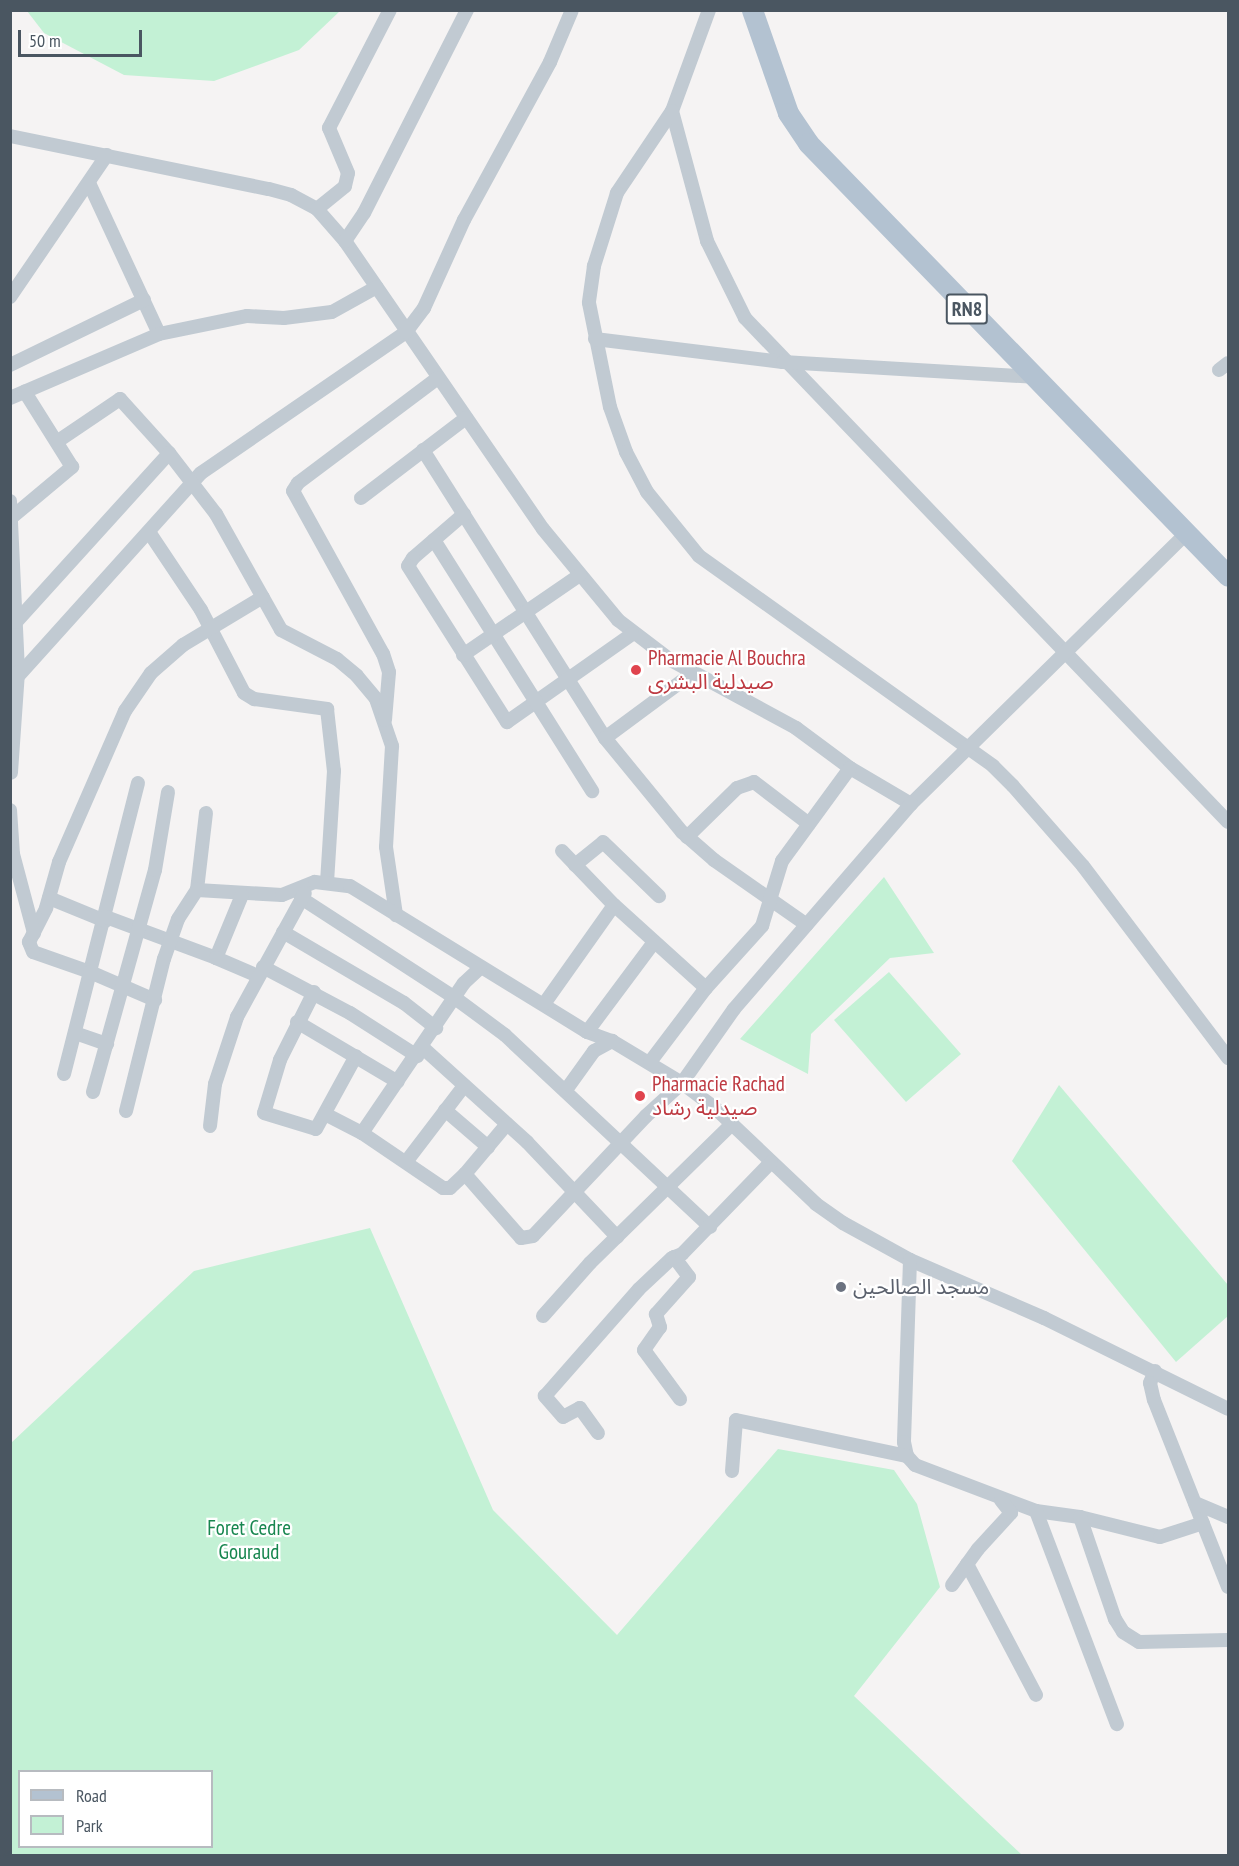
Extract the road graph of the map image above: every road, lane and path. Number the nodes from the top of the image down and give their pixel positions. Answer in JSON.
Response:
{"nodes":[{"id":1,"x":390,"y":10,"type":"edge"},
{"id":2,"x":467,"y":10,"type":"edge"},
{"id":3,"x":572,"y":10,"type":"edge"},
{"id":4,"x":709,"y":10,"type":"edge"},
{"id":5,"x":752,"y":10,"type":"edge"},
{"id":6,"x":672,"y":111,"type":"junction"},
{"id":7,"x":10,"y":136,"type":"edge"},
{"id":8,"x":107,"y":155,"type":"junction"},
{"id":9,"x":89,"y":183,"type":"junction"},
{"id":10,"x":317,"y":209,"type":"junction"},
{"id":11,"x":345,"y":242,"type":"junction"},
{"id":12,"x":377,"y":287,"type":"junction"},
{"id":13,"x":10,"y":297,"type":"edge"},
{"id":14,"x":144,"y":300,"type":"junction"},
{"id":15,"x":406,"y":332,"type":"junction"},
{"id":16,"x":159,"y":334,"type":"junction"},
{"id":17,"x":595,"y":339,"type":"junction"},
{"id":18,"x":783,"y":362,"type":"junction"},
{"id":19,"x":10,"y":365,"type":"edge"},
{"id":20,"x":1034,"y":377,"type":"junction"},
{"id":21,"x":438,"y":378,"type":"junction"},
{"id":22,"x":26,"y":392,"type":"junction"},
{"id":23,"x":10,"y":398,"type":"edge"},
{"id":24,"x":466,"y":418,"type":"junction"},
{"id":25,"x":58,"y":441,"type":"junction"},
{"id":26,"x":423,"y":450,"type":"junction"},
{"id":27,"x":169,"y":453,"type":"junction"},
{"id":28,"x":194,"y":483,"type":"junction"},
{"id":29,"x":361,"y":498,"type":"dead end"},
{"id":30,"x":10,"y":501,"type":"edge"},
{"id":31,"x":464,"y":514,"type":"junction"},
{"id":32,"x":11,"y":518,"type":"edge"},
{"id":33,"x":149,"y":532,"type":"junction"},
{"id":34,"x":1186,"y":533,"type":"junction"},
{"id":35,"x":434,"y":540,"type":"junction"},
{"id":36,"x":12,"y":541,"type":"edge"},
{"id":37,"x":1226,"y":567,"type":"edge"},
{"id":38,"x":580,"y":575,"type":"junction"},
{"id":39,"x":263,"y":597,"type":"junction"},
{"id":40,"x":526,"y":612,"type":"junction"},
{"id":41,"x":16,"y":622,"type":"junction"},
{"id":42,"x":209,"y":627,"type":"junction"},
{"id":43,"x":632,"y":634,"type":"junction"},
{"id":44,"x":494,"y":635,"type":"junction"},
{"id":45,"x":1066,"y":654,"type":"junction"},
{"id":46,"x":463,"y":655,"type":"junction"},
{"id":47,"x":18,"y":672,"type":"junction"},
{"id":48,"x":693,"y":673,"type":"junction"},
{"id":49,"x":569,"y":681,"type":"junction"},
{"id":50,"x":10,"y":685,"type":"edge"},
{"id":51,"x":538,"y":704,"type":"junction"},
{"id":52,"x":385,"y":721,"type":"junction"},
{"id":53,"x":605,"y":738,"type":"junction"},
{"id":54,"x":967,"y":748,"type":"junction"},
{"id":55,"x":850,"y":768,"type":"junction"},
{"id":56,"x":11,"y":772,"type":"edge"},
{"id":57,"x":10,"y":779,"type":"edge"},
{"id":58,"x":138,"y":783,"type":"dead end"},
{"id":59,"x":592,"y":791,"type":"dead end"},
{"id":60,"x":168,"y":792,"type":"dead end"},
{"id":61,"x":911,"y":804,"type":"junction"},
{"id":62,"x":10,"y":810,"type":"edge"},
{"id":63,"x":206,"y":813,"type":"dead end"},
{"id":64,"x":1228,"y":822,"type":"edge"},
{"id":65,"x":809,"y":824,"type":"junction"},
{"id":66,"x":687,"y":837,"type":"junction"},
{"id":67,"x":562,"y":851,"type":"dead end"},
{"id":68,"x":575,"y":865,"type":"junction"},
{"id":69,"x":321,"y":882,"type":"junction"},
{"id":70,"x":197,"y":891,"type":"junction"},
{"id":71,"x":242,"y":895,"type":"junction"},
{"id":72,"x":659,"y":896,"type":"dead end"},
{"id":73,"x":49,"y":898,"type":"junction"},
{"id":74,"x":301,"y":898,"type":"junction"},
{"id":75,"x":769,"y":899,"type":"junction"},
{"id":76,"x":614,"y":905,"type":"junction"},
{"id":77,"x":396,"y":915,"type":"junction"},
{"id":78,"x":106,"y":919,"type":"junction"},
{"id":79,"x":807,"y":925,"type":"junction"},
{"id":80,"x":138,"y":931,"type":"junction"},
{"id":81,"x":283,"y":932,"type":"junction"},
{"id":82,"x":34,"y":933,"type":"junction"},
{"id":83,"x":654,"y":942,"type":"junction"},
{"id":84,"x":170,"y":943,"type":"junction"},
{"id":85,"x":216,"y":958,"type":"junction"},
{"id":86,"x":480,"y":968,"type":"junction"},
{"id":87,"x":90,"y":972,"type":"junction"},
{"id":88,"x":260,"y":972,"type":"junction"},
{"id":89,"x":122,"y":987,"type":"junction"},
{"id":90,"x":706,"y":988,"type":"junction"},
{"id":91,"x":314,"y":992,"type":"junction"},
{"id":92,"x":455,"y":998,"type":"junction"},
{"id":93,"x":155,"y":1000,"type":"junction"},
{"id":94,"x":544,"y":1004,"type":"junction"},
{"id":95,"x":297,"y":1022,"type":"junction"},
{"id":96,"x":436,"y":1028,"type":"junction"},
{"id":97,"x":587,"y":1032,"type":"junction"},
{"id":98,"x":75,"y":1034,"type":"junction"},
{"id":99,"x":612,"y":1041,"type":"junction"},
{"id":100,"x":107,"y":1044,"type":"junction"},
{"id":101,"x":420,"y":1052,"type":"junction"},
{"id":102,"x":356,"y":1056,"type":"junction"},
{"id":103,"x":1228,"y":1058,"type":"edge"},
{"id":104,"x":650,"y":1062,"type":"junction"},
{"id":105,"x":64,"y":1074,"type":"dead end"},
{"id":106,"x":398,"y":1082,"type":"junction"},
{"id":107,"x":682,"y":1083,"type":"junction"},
{"id":108,"x":464,"y":1086,"type":"junction"},
{"id":109,"x":566,"y":1090,"type":"junction"},
{"id":110,"x":93,"y":1092,"type":"dead end"},
{"id":111,"x":445,"y":1110,"type":"junction"},
{"id":112,"x":126,"y":1111,"type":"dead end"},
{"id":113,"x":325,"y":1114,"type":"junction"},
{"id":114,"x":507,"y":1124,"type":"junction"},
{"id":115,"x":732,"y":1124,"type":"junction"},
{"id":116,"x":210,"y":1126,"type":"dead end"},
{"id":117,"x":362,"y":1133,"type":"junction"},
{"id":118,"x":623,"y":1143,"type":"junction"},
{"id":119,"x":488,"y":1147,"type":"junction"},
{"id":120,"x":406,"y":1162,"type":"junction"},
{"id":121,"x":771,"y":1162,"type":"junction"},
{"id":122,"x":465,"y":1174,"type":"junction"},
{"id":123,"x":668,"y":1185,"type":"junction"},
{"id":124,"x":576,"y":1194,"type":"junction"},
{"id":125,"x":710,"y":1227,"type":"junction"},
{"id":126,"x":617,"y":1237,"type":"junction"},
{"id":127,"x":674,"y":1257,"type":"junction"},
{"id":128,"x":910,"y":1260,"type":"junction"},
{"id":129,"x":543,"y":1316,"type":"dead end"},
{"id":130,"x":1155,"y":1371,"type":"junction"},
{"id":131,"x":680,"y":1400,"type":"dead end"},
{"id":132,"x":1228,"y":1409,"type":"edge"},
{"id":133,"x":598,"y":1433,"type":"dead end"},
{"id":134,"x":907,"y":1456,"type":"junction"},
{"id":135,"x":732,"y":1471,"type":"dead end"},
{"id":136,"x":1001,"y":1500,"type":"junction"},
{"id":137,"x":1195,"y":1503,"type":"junction"},
{"id":138,"x":1036,"y":1511,"type":"junction"},
{"id":139,"x":1080,"y":1517,"type":"junction"},
{"id":140,"x":1228,"y":1517,"type":"edge"},
{"id":141,"x":1203,"y":1523,"type":"junction"},
{"id":142,"x":967,"y":1564,"type":"junction"},
{"id":143,"x":952,"y":1585,"type":"dead end"},
{"id":144,"x":1228,"y":1587,"type":"edge"},
{"id":145,"x":1228,"y":1640,"type":"edge"},
{"id":146,"x":1036,"y":1695,"type":"dead end"},
{"id":147,"x":1117,"y":1724,"type":"dead end"}],
"edges":[{"from":1,"to":10,"type":"street"},
{"from":2,"to":11,"type":"street"},
{"from":3,"to":15,"type":"street"},
{"from":4,"to":6,"type":"street"},
{"from":5,"to":20,"type":"main road","number":"RN8"},
{"from":6,"to":17,"type":"street"},
{"from":6,"to":18,"type":"street"},
{"from":7,"to":8,"type":"street"},
{"from":8,"to":9,"type":"street"},
{"from":8,"to":10,"type":"street"},
{"from":9,"to":13,"type":"street"},
{"from":9,"to":14,"type":"street"},
{"from":10,"to":11,"type":"street"},
{"from":11,"to":12,"type":"street"},
{"from":12,"to":15,"type":"street"},
{"from":12,"to":16,"type":"street"},
{"from":14,"to":16,"type":"street"},
{"from":14,"to":19,"type":"street"},
{"from":15,"to":21,"type":"street"},
{"from":15,"to":28,"type":"street"},
{"from":16,"to":22,"type":"street"},
{"from":17,"to":18,"type":"street"},
{"from":17,"to":54,"type":"street"},
{"from":18,"to":20,"type":"street"},
{"from":18,"to":45,"type":"street"},
{"from":20,"to":34,"type":"main road","number":"RN8"},
{"from":21,"to":24,"type":"street"},
{"from":21,"to":52,"type":"street"},
{"from":22,"to":23,"type":"street"},
{"from":22,"to":25,"type":"street"},
{"from":24,"to":26,"type":"street"},
{"from":24,"to":38,"type":"street"},
{"from":25,"to":27,"type":"street"},
{"from":25,"to":32,"type":"street"},
{"from":26,"to":29,"type":"street"},
{"from":26,"to":31,"type":"street"},
{"from":27,"to":28,"type":"street"},
{"from":27,"to":41,"type":"street"},
{"from":28,"to":33,"type":"street"},
{"from":28,"to":39,"type":"street"},
{"from":30,"to":32,"type":"street"},
{"from":31,"to":35,"type":"street"},
{"from":31,"to":40,"type":"street"},
{"from":32,"to":36,"type":"street"},
{"from":33,"to":42,"type":"street"},
{"from":33,"to":47,"type":"street"},
{"from":34,"to":37,"type":"main road","number":"RN8"},
{"from":34,"to":45,"type":"street"},
{"from":35,"to":44,"type":"street"},
{"from":35,"to":46,"type":"street"},
{"from":36,"to":41,"type":"street"},
{"from":38,"to":40,"type":"street"},
{"from":38,"to":43,"type":"street"},
{"from":39,"to":42,"type":"street"},
{"from":39,"to":52,"type":"street"},
{"from":40,"to":44,"type":"street"},
{"from":40,"to":49,"type":"street"},
{"from":41,"to":47,"type":"street"},
{"from":42,"to":69,"type":"street"},
{"from":42,"to":73,"type":"street"},
{"from":43,"to":48,"type":"street"},
{"from":43,"to":49,"type":"street"},
{"from":44,"to":46,"type":"street"},
{"from":44,"to":51,"type":"street"},
{"from":45,"to":54,"type":"street"},
{"from":45,"to":64,"type":"street"},
{"from":46,"to":51,"type":"street"},
{"from":47,"to":50,"type":"street"},
{"from":47,"to":56,"type":"street"},
{"from":48,"to":53,"type":"street"},
{"from":48,"to":55,"type":"street"},
{"from":49,"to":51,"type":"street"},
{"from":49,"to":53,"type":"street"},
{"from":51,"to":59,"type":"street"},
{"from":52,"to":77,"type":"street"},
{"from":53,"to":66,"type":"street"},
{"from":54,"to":61,"type":"street"},
{"from":54,"to":103,"type":"street"},
{"from":55,"to":61,"type":"street"},
{"from":55,"to":65,"type":"street"},
{"from":56,"to":57,"type":"street"},
{"from":58,"to":78,"type":"street"},
{"from":60,"to":80,"type":"street"},
{"from":61,"to":79,"type":"street"},
{"from":62,"to":82,"type":"street"},
{"from":63,"to":70,"type":"street"},
{"from":65,"to":66,"type":"street"},
{"from":65,"to":75,"type":"street"},
{"from":66,"to":75,"type":"street"},
{"from":67,"to":68,"type":"street"},
{"from":68,"to":72,"type":"street"},
{"from":68,"to":76,"type":"street"},
{"from":69,"to":71,"type":"street"},
{"from":69,"to":74,"type":"street"},
{"from":69,"to":77,"type":"street"},
{"from":70,"to":71,"type":"street"},
{"from":70,"to":84,"type":"street"},
{"from":71,"to":85,"type":"street"},
{"from":73,"to":78,"type":"street"},
{"from":73,"to":82,"type":"street"},
{"from":74,"to":81,"type":"street"},
{"from":74,"to":92,"type":"street"},
{"from":75,"to":79,"type":"street"},
{"from":75,"to":90,"type":"street"},
{"from":76,"to":83,"type":"street"},
{"from":76,"to":94,"type":"street"},
{"from":77,"to":86,"type":"street"},
{"from":78,"to":80,"type":"street"},
{"from":78,"to":87,"type":"street"},
{"from":79,"to":107,"type":"street"},
{"from":80,"to":84,"type":"street"},
{"from":80,"to":89,"type":"street"},
{"from":81,"to":88,"type":"street"},
{"from":81,"to":96,"type":"street"},
{"from":82,"to":87,"type":"street"},
{"from":83,"to":90,"type":"street"},
{"from":83,"to":97,"type":"street"},
{"from":84,"to":85,"type":"street"},
{"from":84,"to":93,"type":"street"},
{"from":85,"to":88,"type":"street"},
{"from":86,"to":92,"type":"street"},
{"from":86,"to":94,"type":"street"},
{"from":87,"to":89,"type":"street"},
{"from":87,"to":98,"type":"street"},
{"from":88,"to":91,"type":"street"},
{"from":88,"to":116,"type":"street"},
{"from":89,"to":93,"type":"street"},
{"from":89,"to":100,"type":"street"},
{"from":90,"to":104,"type":"street"},
{"from":91,"to":95,"type":"street"},
{"from":91,"to":101,"type":"street"},
{"from":92,"to":96,"type":"street"},
{"from":92,"to":109,"type":"street"},
{"from":93,"to":112,"type":"street"},
{"from":94,"to":97,"type":"street"},
{"from":95,"to":102,"type":"street"},
{"from":95,"to":113,"type":"street"},
{"from":96,"to":101,"type":"street"},
{"from":97,"to":99,"type":"street"},
{"from":98,"to":100,"type":"street"},
{"from":98,"to":105,"type":"street"},
{"from":99,"to":104,"type":"street"},
{"from":99,"to":109,"type":"street"},
{"from":100,"to":110,"type":"street"},
{"from":101,"to":106,"type":"street"},
{"from":101,"to":108,"type":"street"},
{"from":102,"to":106,"type":"street"},
{"from":102,"to":113,"type":"street"},
{"from":104,"to":107,"type":"street"},
{"from":106,"to":117,"type":"street"},
{"from":107,"to":115,"type":"street"},
{"from":107,"to":118,"type":"street"},
{"from":108,"to":111,"type":"street"},
{"from":108,"to":114,"type":"street"},
{"from":109,"to":118,"type":"street"},
{"from":111,"to":119,"type":"street"},
{"from":111,"to":120,"type":"street"},
{"from":113,"to":117,"type":"street"},
{"from":114,"to":119,"type":"street"},
{"from":114,"to":124,"type":"street"},
{"from":115,"to":121,"type":"street"},
{"from":115,"to":123,"type":"street"},
{"from":117,"to":120,"type":"street"},
{"from":118,"to":123,"type":"street"},
{"from":118,"to":124,"type":"street"},
{"from":119,"to":122,"type":"street"},
{"from":120,"to":122,"type":"street"},
{"from":121,"to":125,"type":"street"},
{"from":121,"to":128,"type":"street"},
{"from":122,"to":124,"type":"street"},
{"from":123,"to":125,"type":"street"},
{"from":123,"to":126,"type":"street"},
{"from":124,"to":126,"type":"street"},
{"from":125,"to":127,"type":"street"},
{"from":126,"to":129,"type":"street"},
{"from":127,"to":131,"type":"street"},
{"from":127,"to":133,"type":"street"},
{"from":128,"to":130,"type":"street"},
{"from":128,"to":134,"type":"street"},
{"from":130,"to":132,"type":"street"},
{"from":130,"to":137,"type":"street"},
{"from":134,"to":135,"type":"street"},
{"from":134,"to":136,"type":"street"},
{"from":136,"to":138,"type":"street"},
{"from":136,"to":142,"type":"street"},
{"from":137,"to":140,"type":"street"},
{"from":137,"to":141,"type":"street"},
{"from":138,"to":139,"type":"street"},
{"from":138,"to":147,"type":"street"},
{"from":139,"to":141,"type":"street"},
{"from":139,"to":145,"type":"street"},
{"from":141,"to":144,"type":"street"},
{"from":142,"to":143,"type":"street"},
{"from":142,"to":146,"type":"street"}]}
